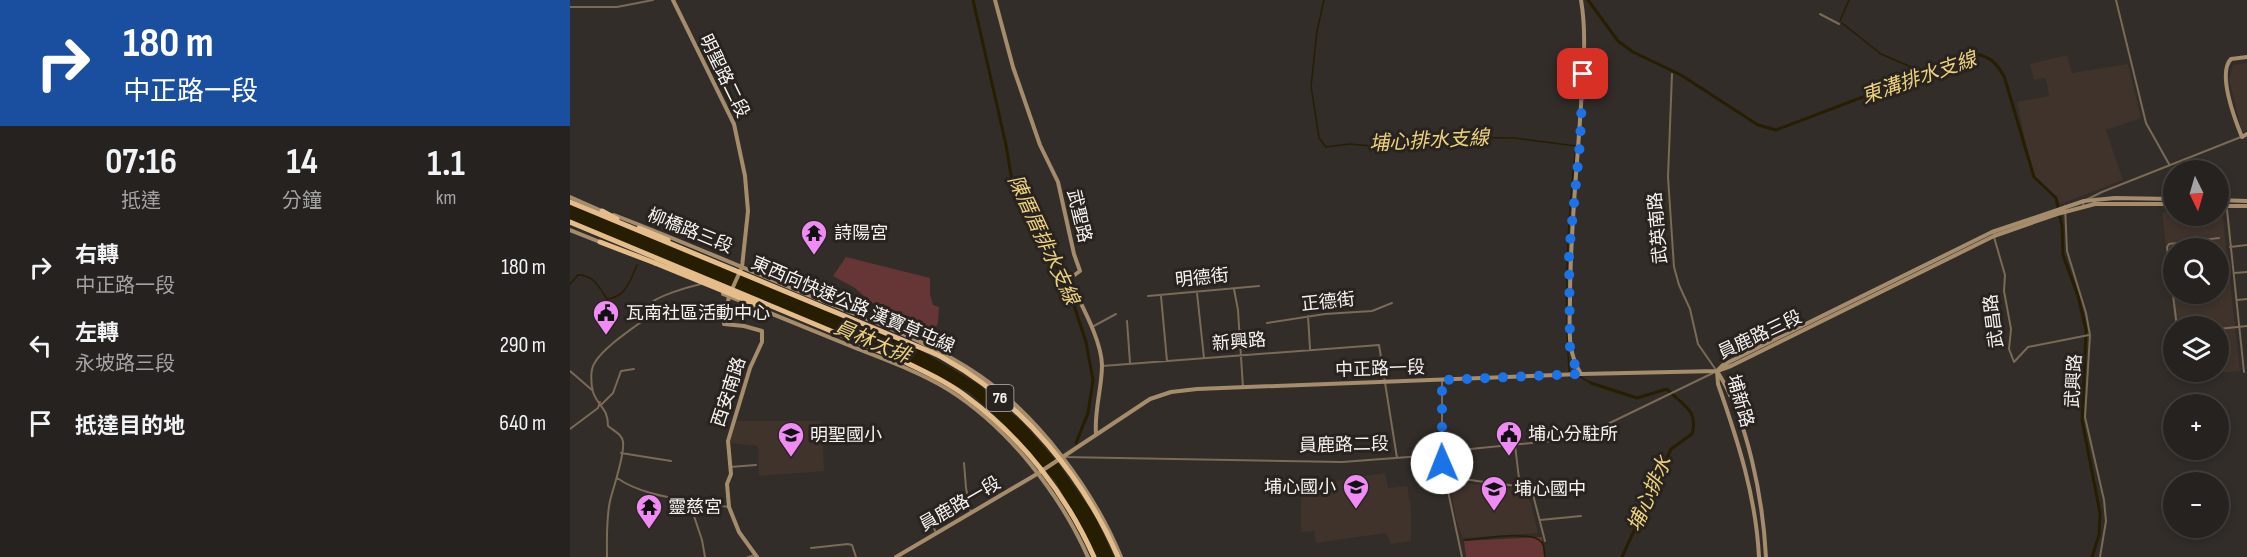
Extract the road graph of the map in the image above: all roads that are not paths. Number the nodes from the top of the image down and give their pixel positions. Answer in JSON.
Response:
{"nodes":[{"id":1,"x":653,"y":0,"type":"edge"},
{"id":2,"x":673,"y":0,"type":"edge"},
{"id":3,"x":996,"y":0,"type":"edge"},
{"id":4,"x":1581,"y":0,"type":"edge"},
{"id":5,"x":2116,"y":0,"type":"edge"},
{"id":6,"x":570,"y":7,"type":"edge"},
{"id":7,"x":1820,"y":15,"type":"dead end"},
{"id":8,"x":1839,"y":24,"type":"dead end"},
{"id":9,"x":2247,"y":57,"type":"edge"},
{"id":10,"x":1672,"y":74,"type":"dead end"},
{"id":11,"x":2247,"y":134,"type":"edge"},
{"id":12,"x":2242,"y":137,"type":"junction"},
{"id":13,"x":2166,"y":160,"type":"edge"},
{"id":14,"x":2182,"y":160,"type":"edge"},
{"id":15,"x":2163,"y":167,"type":"edge"},
{"id":16,"x":570,"y":197,"type":"edge"},
{"id":17,"x":2163,"y":200,"type":"edge"},
{"id":18,"x":2247,"y":201,"type":"edge"},
{"id":19,"x":570,"y":202,"type":"edge"},
{"id":20,"x":2229,"y":203,"type":"edge"},
{"id":21,"x":2229,"y":203,"type":"edge"},
{"id":22,"x":2084,"y":204,"type":"junction"},
{"id":23,"x":2163,"y":204,"type":"edge"},
{"id":24,"x":2065,"y":206,"type":"junction"},
{"id":25,"x":2247,"y":206,"type":"edge"},
{"id":26,"x":602,"y":211,"type":"junction"},
{"id":27,"x":2066,"y":212,"type":"junction"},
{"id":28,"x":570,"y":222,"type":"edge"},
{"id":29,"x":2228,"y":226,"type":"edge"},
{"id":30,"x":570,"y":230,"type":"edge"},
{"id":31,"x":1993,"y":234,"type":"junction"},
{"id":32,"x":600,"y":242,"type":"junction"},
{"id":33,"x":2247,"y":245,"type":"edge"},
{"id":34,"x":2230,"y":247,"type":"junction"},
{"id":35,"x":742,"y":267,"type":"junction"},
{"id":36,"x":2247,"y":272,"type":"edge"},
{"id":37,"x":2234,"y":273,"type":"junction"},
{"id":38,"x":701,"y":284,"type":"junction"},
{"id":39,"x":1259,"y":286,"type":"dead end"},
{"id":40,"x":1234,"y":289,"type":"junction"},
{"id":41,"x":1197,"y":293,"type":"junction"},
{"id":42,"x":729,"y":296,"type":"junction"},
{"id":43,"x":1148,"y":296,"type":"dead end"},
{"id":44,"x":1161,"y":296,"type":"junction"},
{"id":45,"x":2247,"y":299,"type":"edge"},
{"id":46,"x":2237,"y":300,"type":"junction"},
{"id":47,"x":1392,"y":303,"type":"dead end"},
{"id":48,"x":824,"y":307,"type":"junction"},
{"id":49,"x":1116,"y":314,"type":"dead end"},
{"id":50,"x":1308,"y":316,"type":"junction"},
{"id":51,"x":1127,"y":321,"type":"dead end"},
{"id":52,"x":1267,"y":324,"type":"dead end"},
{"id":53,"x":2247,"y":326,"type":"edge"},
{"id":54,"x":1091,"y":327,"type":"junction"},
{"id":55,"x":2240,"y":327,"type":"junction"},
{"id":56,"x":2229,"y":328,"type":"edge"},
{"id":57,"x":2090,"y":335,"type":"junction"},
{"id":58,"x":842,"y":336,"type":"junction"},
{"id":59,"x":1310,"y":350,"type":"junction"},
{"id":60,"x":2247,"y":353,"type":"edge"},
{"id":61,"x":2243,"y":354,"type":"junction"},
{"id":62,"x":1241,"y":355,"type":"junction"},
{"id":63,"x":1204,"y":358,"type":"junction"},
{"id":64,"x":1167,"y":361,"type":"junction"},
{"id":65,"x":1131,"y":365,"type":"junction"},
{"id":66,"x":1102,"y":366,"type":"junction"},
{"id":67,"x":634,"y":369,"type":"dead end"},
{"id":68,"x":570,"y":371,"type":"edge"},
{"id":69,"x":1717,"y":371,"type":"junction"},
{"id":70,"x":2244,"y":372,"type":"dead end"},
{"id":71,"x":1581,"y":374,"type":"junction"},
{"id":72,"x":1442,"y":380,"type":"junction"},
{"id":73,"x":1384,"y":382,"type":"junction"},
{"id":74,"x":1243,"y":388,"type":"junction"},
{"id":75,"x":592,"y":390,"type":"junction"},
{"id":76,"x":601,"y":403,"type":"junction"},
{"id":77,"x":570,"y":429,"type":"edge"},
{"id":78,"x":1096,"y":434,"type":"junction"},
{"id":79,"x":1515,"y":444,"type":"junction"},
{"id":80,"x":1442,"y":452,"type":"junction"},
{"id":81,"x":621,"y":453,"type":"junction"},
{"id":82,"x":1397,"y":458,"type":"junction"},
{"id":83,"x":1061,"y":459,"type":"junction"},
{"id":84,"x":671,"y":461,"type":"dead end"},
{"id":85,"x":964,"y":463,"type":"dead end"},
{"id":86,"x":756,"y":465,"type":"dead end"},
{"id":87,"x":730,"y":467,"type":"junction"},
{"id":88,"x":1044,"y":470,"type":"joint"},
{"id":89,"x":1037,"y":474,"type":"junction"},
{"id":90,"x":1445,"y":476,"type":"junction"},
{"id":91,"x":617,"y":478,"type":"junction"},
{"id":92,"x":1577,"y":484,"type":"dead end"},
{"id":93,"x":1520,"y":487,"type":"junction"},
{"id":94,"x":1531,"y":488,"type":"junction"},
{"id":95,"x":689,"y":501,"type":"junction"},
{"id":96,"x":729,"y":507,"type":"junction"},
{"id":97,"x":927,"y":512,"type":"dead end"},
{"id":98,"x":970,"y":513,"type":"junction"},
{"id":99,"x":1581,"y":516,"type":"dead end"},
{"id":100,"x":1540,"y":520,"type":"junction"},
{"id":101,"x":936,"y":533,"type":"junction"},
{"id":102,"x":1545,"y":542,"type":"dead end"},
{"id":103,"x":811,"y":548,"type":"dead end"},
{"id":104,"x":756,"y":556,"type":"edge"},
{"id":105,"x":607,"y":557,"type":"edge"},
{"id":106,"x":705,"y":557,"type":"edge"},
{"id":107,"x":748,"y":557,"type":"edge"},
{"id":108,"x":856,"y":557,"type":"edge"},
{"id":109,"x":896,"y":557,"type":"edge"},
{"id":110,"x":1088,"y":557,"type":"edge"},
{"id":111,"x":1094,"y":557,"type":"edge"},
{"id":112,"x":1119,"y":557,"type":"edge"},
{"id":113,"x":1462,"y":557,"type":"edge"},
{"id":114,"x":1759,"y":557,"type":"edge"},
{"id":115,"x":1766,"y":557,"type":"edge"},
{"id":116,"x":2100,"y":557,"type":"edge"}],
"edges":[{"from":1,"to":6,"type":"street"},
{"from":2,"to":35,"type":"main road","name":"明聖路二段"},
{"from":3,"to":54,"type":"main road","name":"武聖路"},
{"from":4,"to":71,"type":"main road"},
{"from":5,"to":13,"type":"street"},
{"from":7,"to":8,"type":"street"},
{"from":9,"to":12,"type":"main road"},
{"from":10,"to":69,"type":"street","name":"武英南路"},
{"from":11,"to":12,"type":"main road"},
{"from":12,"to":14,"type":"street"},
{"from":15,"to":22,"type":"street"},
{"from":16,"to":26,"type":"main road","name":"柳橋路三段"},
{"from":17,"to":22,"type":"main road"},
{"from":18,"to":20,"type":"main road"},
{"from":19,"to":48,"type":"highway","name":"東西向快速公路 漢寶草屯線","number":"76","bridge":true},
{"from":21,"to":25,"type":"main road"},
{"from":22,"to":23,"type":"main road"},
{"from":22,"to":24,"type":"main road","name":"員鹿路三段"},
{"from":22,"to":27,"type":"main road","name":"員鹿路三段"},
{"from":24,"to":27,"type":"street","name":"武興路"},
{"from":24,"to":31,"type":"main road","name":"員鹿路三段"},
{"from":26,"to":35,"type":"main road","name":"柳橋路三段"},
{"from":26,"to":48,"type":"highway","bridge":true},
{"from":27,"to":31,"type":"main road","name":"員鹿路三段"},
{"from":27,"to":57,"type":"street","name":"武興路"},
{"from":28,"to":58,"type":"highway","name":"東西向快速公路 漢寶草屯線","number":"76","bridge":true},
{"from":29,"to":34,"type":"street"},
{"from":30,"to":32,"type":"main road"},
{"from":31,"to":57,"type":"street","name":"武昌路"},
{"from":31,"to":69,"type":"main road","name":"員鹿路三段"},
{"from":32,"to":38,"type":"main road"},
{"from":32,"to":58,"type":"highway","bridge":true},
{"from":33,"to":34,"type":"street"},
{"from":34,"to":37,"type":"street"},
{"from":35,"to":42,"type":"main road","name":"明聖路二段"},
{"from":35,"to":83,"type":"main road","name":"柳橋路三段"},
{"from":36,"to":37,"type":"street"},
{"from":37,"to":46,"type":"street"},
{"from":38,"to":42,"type":"main road"},
{"from":38,"to":75,"type":"street"},
{"from":39,"to":40,"type":"street","name":"明德街"},
{"from":40,"to":41,"type":"street","name":"明德街"},
{"from":40,"to":62,"type":"street"},
{"from":41,"to":44,"type":"street","name":"明德街"},
{"from":41,"to":63,"type":"street"},
{"from":42,"to":87,"type":"main road","name":"西安南路"},
{"from":42,"to":89,"type":"main road"},
{"from":43,"to":44,"type":"street","name":"明德街"},
{"from":44,"to":64,"type":"street"},
{"from":45,"to":46,"type":"street"},
{"from":46,"to":55,"type":"street"},
{"from":47,"to":50,"type":"street","name":"正德街"},
{"from":48,"to":112,"type":"highway","name":"東西向快速公路 漢寶草屯線","number":"76","bridge":true},
{"from":49,"to":54,"type":"street"},
{"from":50,"to":52,"type":"street","name":"正德街"},
{"from":50,"to":59,"type":"street"},
{"from":51,"to":65,"type":"street"},
{"from":53,"to":55,"type":"street"},
{"from":54,"to":66,"type":"main road","name":"武聖路"},
{"from":55,"to":56,"type":"street"},
{"from":55,"to":61,"type":"street"},
{"from":57,"to":116,"type":"street","name":"武興路"},
{"from":58,"to":111,"type":"highway","name":"東西向快速公路 漢寶草屯線","number":"76","bridge":true},
{"from":59,"to":62,"type":"street","name":"新興路"},
{"from":59,"to":73,"type":"street","name":"新興路"},
{"from":60,"to":61,"type":"street"},
{"from":61,"to":70,"type":"street"},
{"from":62,"to":63,"type":"street","name":"新興路"},
{"from":62,"to":74,"type":"street"},
{"from":63,"to":64,"type":"street","name":"新興路"},
{"from":64,"to":65,"type":"street","name":"新興路"},
{"from":65,"to":66,"type":"street","name":"新興路"},
{"from":66,"to":78,"type":"main road","name":"武聖路"},
{"from":67,"to":76,"type":"street"},
{"from":68,"to":75,"type":"street"},
{"from":69,"to":71,"type":"main road","name":"中正路一段"},
{"from":69,"to":79,"type":"street","name":"員鹿路二段"},
{"from":69,"to":114,"type":"main road","name":"埔新路"},
{"from":69,"to":115,"type":"main road","name":"埔新路"},
{"from":71,"to":72,"type":"main road","name":"中正路一段"},
{"from":72,"to":73,"type":"main road","name":"中正路一段"},
{"from":72,"to":80,"type":"street"},
{"from":73,"to":74,"type":"main road","name":"中正路一段"},
{"from":73,"to":82,"type":"street"},
{"from":74,"to":78,"type":"main road","name":"中正路一段"},
{"from":75,"to":76,"type":"street"},
{"from":76,"to":77,"type":"street"},
{"from":76,"to":81,"type":"street"},
{"from":78,"to":83,"type":"main road","name":"中正路一段"},
{"from":79,"to":80,"type":"street","name":"員鹿路二段"},
{"from":79,"to":93,"type":"street"},
{"from":80,"to":82,"type":"street","name":"員鹿路二段"},
{"from":80,"to":90,"type":"street"},
{"from":81,"to":84,"type":"street"},
{"from":81,"to":91,"type":"street"},
{"from":82,"to":83,"type":"street","name":"員鹿路二段"},
{"from":83,"to":88,"type":"main road","name":"中正路一段"},
{"from":83,"to":112,"type":"main road","name":"柳橋路三段"},
{"from":85,"to":98,"type":"street"},
{"from":86,"to":87,"type":"street"},
{"from":87,"to":96,"type":"main road","name":"西安南路"},
{"from":88,"to":89,"type":"main road","name":"員鹿路一段"},
{"from":89,"to":98,"type":"main road","name":"員鹿路一段"},
{"from":89,"to":110,"type":"main road"},
{"from":90,"to":93,"type":"street"},
{"from":90,"to":113,"type":"street"},
{"from":91,"to":95,"type":"street"},
{"from":91,"to":105,"type":"street"},
{"from":92,"to":94,"type":"street"},
{"from":93,"to":94,"type":"street"},
{"from":94,"to":100,"type":"street"},
{"from":95,"to":96,"type":"street"},
{"from":95,"to":106,"type":"street"},
{"from":96,"to":104,"type":"main road","name":"西安南路"},
{"from":97,"to":101,"type":"street"},
{"from":98,"to":101,"type":"main road","name":"員鹿路一段"},
{"from":99,"to":100,"type":"street"},
{"from":100,"to":102,"type":"street"},
{"from":101,"to":109,"type":"main road","name":"員鹿路一段"},
{"from":103,"to":108,"type":"street"},
{"from":104,"to":107,"type":"street"}]}
